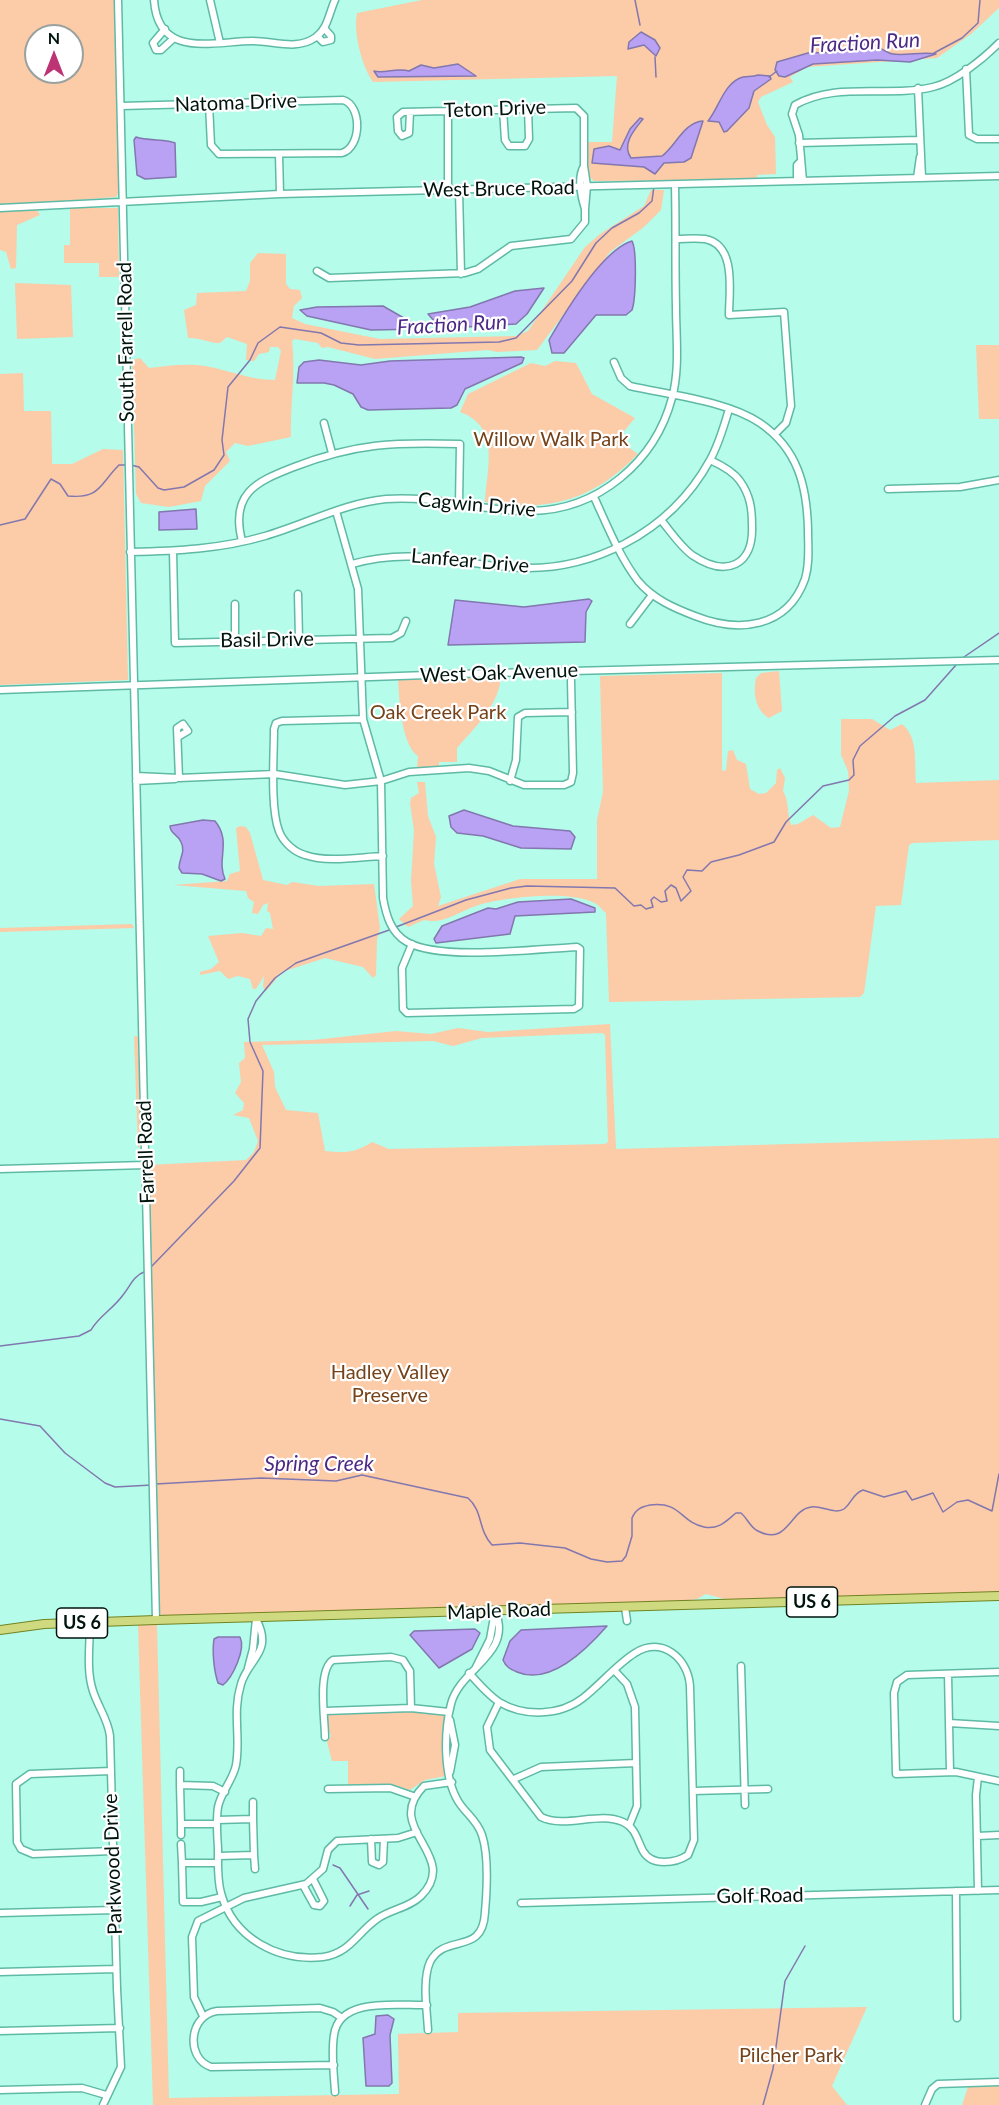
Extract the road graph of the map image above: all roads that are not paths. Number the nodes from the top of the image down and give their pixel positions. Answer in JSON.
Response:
{"nodes":[{"id":1,"x":118,"y":0,"type":"edge"},
{"id":2,"x":154,"y":0,"type":"edge"},
{"id":3,"x":210,"y":0,"type":"edge"},
{"id":4,"x":335,"y":0,"type":"edge"},
{"id":5,"x":324,"y":28,"type":"junction"},
{"id":6,"x":165,"y":29,"type":"junction"},
{"id":7,"x":317,"y":36,"type":"junction"},
{"id":8,"x":174,"y":38,"type":"junction"},
{"id":9,"x":220,"y":43,"type":"junction"},
{"id":10,"x":999,"y":43,"type":"edge"},
{"id":11,"x":966,"y":69,"type":"junction"},
{"id":12,"x":918,"y":88,"type":"junction"},
{"id":13,"x":209,"y":104,"type":"junction"},
{"id":14,"x":121,"y":106,"type":"junction"},
{"id":15,"x":528,"y":108,"type":"junction"},
{"id":16,"x":503,"y":109,"type":"junction"},
{"id":17,"x":448,"y":110,"type":"junction"},
{"id":18,"x":410,"y":112,"type":"dead end"},
{"id":19,"x":999,"y":139,"type":"edge"},
{"id":20,"x":919,"y":140,"type":"junction"},
{"id":21,"x":799,"y":143,"type":"junction"},
{"id":22,"x":279,"y":154,"type":"junction"},
{"id":23,"x":999,"y":176,"type":"edge"},
{"id":24,"x":920,"y":178,"type":"junction"},
{"id":25,"x":800,"y":181,"type":"junction"},
{"id":26,"x":675,"y":185,"type":"junction"},
{"id":27,"x":584,"y":187,"type":"junction"},
{"id":28,"x":448,"y":190,"type":"junction"},
{"id":29,"x":459,"y":190,"type":"junction"},
{"id":30,"x":280,"y":194,"type":"junction"},
{"id":31,"x":123,"y":201,"type":"junction"},
{"id":32,"x":0,"y":208,"type":"edge"},
{"id":33,"x":676,"y":239,"type":"junction"},
{"id":34,"x":317,"y":271,"type":"dead end"},
{"id":35,"x":461,"y":274,"type":"junction"},
{"id":36,"x":614,"y":362,"type":"dead end"},
{"id":37,"x":673,"y":396,"type":"junction"},
{"id":38,"x":729,"y":409,"type":"junction"},
{"id":39,"x":324,"y":423,"type":"dead end"},
{"id":40,"x":775,"y":434,"type":"junction"},
{"id":41,"x":332,"y":453,"type":"junction"},
{"id":42,"x":710,"y":460,"type":"junction"},
{"id":43,"x":999,"y":480,"type":"edge"},
{"id":44,"x":888,"y":489,"type":"dead end"},
{"id":45,"x":594,"y":497,"type":"junction"},
{"id":46,"x":459,"y":504,"type":"junction"},
{"id":47,"x":336,"y":511,"type":"junction"},
{"id":48,"x":661,"y":520,"type":"junction"},
{"id":49,"x":242,"y":541,"type":"junction"},
{"id":50,"x":618,"y":548,"type":"junction"},
{"id":51,"x":173,"y":551,"type":"junction"},
{"id":52,"x":130,"y":552,"type":"junction"},
{"id":53,"x":352,"y":564,"type":"junction"},
{"id":54,"x":298,"y":594,"type":"dead end"},
{"id":55,"x":652,"y":595,"type":"junction"},
{"id":56,"x":235,"y":604,"type":"dead end"},
{"id":57,"x":406,"y":621,"type":"dead end"},
{"id":58,"x":630,"y":624,"type":"dead end"},
{"id":59,"x":358,"y":638,"type":"junction"},
{"id":60,"x":299,"y":639,"type":"junction"},
{"id":61,"x":235,"y":640,"type":"junction"},
{"id":62,"x":999,"y":660,"type":"edge"},
{"id":63,"x":578,"y":670,"type":"junction"},
{"id":64,"x":563,"y":671,"type":"junction"},
{"id":65,"x":363,"y":678,"type":"junction"},
{"id":66,"x":571,"y":680,"type":"junction"},
{"id":67,"x":134,"y":684,"type":"junction"},
{"id":68,"x":0,"y":690,"type":"edge"},
{"id":69,"x":572,"y":712,"type":"junction"},
{"id":70,"x":363,"y":719,"type":"junction"},
{"id":71,"x":178,"y":737,"type":"dead end"},
{"id":72,"x":275,"y":774,"type":"junction"},
{"id":73,"x":136,"y":778,"type":"junction"},
{"id":74,"x":179,"y":778,"type":"junction"},
{"id":75,"x":381,"y":781,"type":"junction"},
{"id":76,"x":510,"y":781,"type":"junction"},
{"id":77,"x":383,"y":856,"type":"junction"},
{"id":78,"x":412,"y":944,"type":"junction"},
{"id":79,"x":146,"y":1165,"type":"junction"},
{"id":80,"x":0,"y":1169,"type":"edge"},
{"id":81,"x":999,"y":1596,"type":"edge"},
{"id":82,"x":625,"y":1607,"type":"junction"},
{"id":83,"x":495,"y":1611,"type":"junction"},
{"id":84,"x":256,"y":1618,"type":"junction"},
{"id":85,"x":156,"y":1620,"type":"junction"},
{"id":86,"x":627,"y":1621,"type":"dead end"},
{"id":87,"x":90,"y":1623,"type":"junction"},
{"id":88,"x":0,"y":1630,"type":"edge"},
{"id":89,"x":741,"y":1666,"type":"dead end"},
{"id":90,"x":615,"y":1670,"type":"junction"},
{"id":91,"x":999,"y":1672,"type":"edge"},
{"id":92,"x":469,"y":1673,"type":"junction"},
{"id":93,"x":948,"y":1674,"type":"junction"},
{"id":94,"x":244,"y":1676,"type":"junction"},
{"id":95,"x":499,"y":1702,"type":"junction"},
{"id":96,"x":411,"y":1708,"type":"junction"},
{"id":97,"x":324,"y":1711,"type":"junction"},
{"id":98,"x":449,"y":1712,"type":"junction"},
{"id":99,"x":949,"y":1723,"type":"junction"},
{"id":100,"x":999,"y":1726,"type":"edge"},
{"id":101,"x":325,"y":1737,"type":"dead end"},
{"id":102,"x":636,"y":1763,"type":"junction"},
{"id":103,"x":111,"y":1771,"type":"junction"},
{"id":104,"x":180,"y":1771,"type":"dead end"},
{"id":105,"x":950,"y":1772,"type":"junction"},
{"id":106,"x":978,"y":1777,"type":"junction"},
{"id":107,"x":514,"y":1779,"type":"junction"},
{"id":108,"x":999,"y":1780,"type":"edge"},
{"id":109,"x":452,"y":1782,"type":"junction"},
{"id":110,"x":180,"y":1785,"type":"junction"},
{"id":111,"x":328,"y":1789,"type":"dead end"},
{"id":112,"x":768,"y":1789,"type":"dead end"},
{"id":113,"x":745,"y":1790,"type":"junction"},
{"id":114,"x":693,"y":1791,"type":"junction"},
{"id":115,"x":225,"y":1792,"type":"junction"},
{"id":116,"x":413,"y":1796,"type":"junction"},
{"id":117,"x":253,"y":1802,"type":"dead end"},
{"id":118,"x":745,"y":1805,"type":"dead end"},
{"id":119,"x":253,"y":1819,"type":"junction"},
{"id":120,"x":217,"y":1822,"type":"junction"},
{"id":121,"x":181,"y":1824,"type":"junction"},
{"id":122,"x":629,"y":1826,"type":"junction"},
{"id":123,"x":417,"y":1832,"type":"junction"},
{"id":124,"x":181,"y":1835,"type":"dead end"},
{"id":125,"x":999,"y":1835,"type":"edge"},
{"id":126,"x":976,"y":1836,"type":"junction"},
{"id":127,"x":371,"y":1839,"type":"junction"},
{"id":128,"x":384,"y":1839,"type":"junction"},
{"id":129,"x":182,"y":1844,"type":"dead end"},
{"id":130,"x":113,"y":1851,"type":"junction"},
{"id":131,"x":254,"y":1855,"type":"junction"},
{"id":132,"x":218,"y":1859,"type":"junction"},
{"id":133,"x":182,"y":1863,"type":"junction"},
{"id":134,"x":255,"y":1869,"type":"dead end"},
{"id":135,"x":314,"y":1879,"type":"junction"},
{"id":136,"x":303,"y":1885,"type":"junction"},
{"id":137,"x":999,"y":1890,"type":"edge"},
{"id":138,"x":978,"y":1891,"type":"junction"},
{"id":139,"x":956,"y":1892,"type":"junction"},
{"id":140,"x":222,"y":1896,"type":"junction"},
{"id":141,"x":521,"y":1903,"type":"dead end"},
{"id":142,"x":226,"y":1906,"type":"junction"},
{"id":143,"x":115,"y":1910,"type":"junction"},
{"id":144,"x":0,"y":1913,"type":"edge"},
{"id":145,"x":116,"y":1969,"type":"junction"},
{"id":146,"x":0,"y":1972,"type":"edge"},
{"id":147,"x":427,"y":2005,"type":"junction"},
{"id":148,"x":203,"y":2016,"type":"junction"},
{"id":149,"x":342,"y":2018,"type":"junction"},
{"id":150,"x":957,"y":2018,"type":"dead end"},
{"id":151,"x":120,"y":2028,"type":"junction"},
{"id":152,"x":428,"y":2030,"type":"dead end"},
{"id":153,"x":0,"y":2031,"type":"edge"},
{"id":154,"x":334,"y":2065,"type":"junction"},
{"id":155,"x":999,"y":2082,"type":"edge"},
{"id":156,"x":0,"y":2090,"type":"edge"},
{"id":157,"x":335,"y":2092,"type":"dead end"},
{"id":158,"x":106,"y":2095,"type":"junction"},
{"id":159,"x":103,"y":2105,"type":"edge"},
{"id":160,"x":925,"y":2105,"type":"edge"}],
"edges":[{"from":1,"to":14,"type":"street","name":"South Farrell Road"},
{"from":2,"to":6,"type":"street"},
{"from":3,"to":9,"type":"street"},
{"from":4,"to":5,"type":"street"},
{"from":5,"to":7,"type":"street"},
{"from":5,"to":7,"type":"street"},
{"from":6,"to":8,"type":"street"},
{"from":6,"to":8,"type":"street"},
{"from":7,"to":9,"type":"street"},
{"from":8,"to":9,"type":"street"},
{"from":10,"to":11,"type":"street"},
{"from":11,"to":12,"type":"street"},
{"from":11,"to":19,"type":"street"},
{"from":12,"to":20,"type":"street"},
{"from":12,"to":21,"type":"street"},
{"from":13,"to":14,"type":"street","name":"Natoma Drive"},
{"from":13,"to":22,"type":"street"},
{"from":13,"to":22,"type":"street","name":"Natoma Drive"},
{"from":14,"to":31,"type":"street","name":"South Farrell Road"},
{"from":15,"to":16,"type":"street","name":"Teton Drive"},
{"from":15,"to":16,"type":"street"},
{"from":15,"to":27,"type":"street","name":"Teton Drive"},
{"from":16,"to":17,"type":"street","name":"Teton Drive"},
{"from":17,"to":18,"type":"street","name":"Teton Drive"},
{"from":17,"to":28,"type":"street"},
{"from":20,"to":21,"type":"street"},
{"from":20,"to":24,"type":"street"},
{"from":21,"to":25,"type":"street"},
{"from":22,"to":30,"type":"street"},
{"from":23,"to":24,"type":"street","name":"West Bruce Road"},
{"from":24,"to":25,"type":"street","name":"West Bruce Road"},
{"from":25,"to":26,"type":"street","name":"West Bruce Road"},
{"from":26,"to":27,"type":"street","name":"West Bruce Road"},
{"from":26,"to":33,"type":"street","name":"Cagwin Drive"},
{"from":27,"to":29,"type":"street","name":"West Bruce Road"},
{"from":27,"to":35,"type":"street"},
{"from":28,"to":29,"type":"street","name":"West Bruce Road"},
{"from":28,"to":30,"type":"street","name":"West Bruce Road"},
{"from":29,"to":35,"type":"street"},
{"from":30,"to":31,"type":"street","name":"West Bruce Road"},
{"from":31,"to":32,"type":"street","name":"West Bruce Road"},
{"from":31,"to":52,"type":"street","name":"South Farrell Road"},
{"from":33,"to":37,"type":"street","name":"Cagwin Drive"},
{"from":33,"to":40,"type":"street"},
{"from":34,"to":35,"type":"street"},
{"from":36,"to":37,"type":"street"},
{"from":37,"to":38,"type":"street"},
{"from":37,"to":45,"type":"street","name":"Cagwin Drive"},
{"from":38,"to":40,"type":"street"},
{"from":38,"to":42,"type":"street","name":"Lanfear Drive"},
{"from":39,"to":41,"type":"street"},
{"from":40,"to":55,"type":"street"},
{"from":41,"to":46,"type":"street"},
{"from":41,"to":49,"type":"street"},
{"from":42,"to":48,"type":"street","name":"Lanfear Drive"},
{"from":42,"to":48,"type":"street"},
{"from":43,"to":44,"type":"street"},
{"from":45,"to":46,"type":"street","name":"Cagwin Drive"},
{"from":45,"to":50,"type":"street"},
{"from":46,"to":47,"type":"street","name":"Cagwin Drive"},
{"from":47,"to":49,"type":"street","name":"Cagwin Drive"},
{"from":47,"to":53,"type":"street"},
{"from":48,"to":50,"type":"street","name":"Lanfear Drive"},
{"from":49,"to":51,"type":"street","name":"Cagwin Drive"},
{"from":50,"to":53,"type":"street","name":"Lanfear Drive"},
{"from":50,"to":55,"type":"street"},
{"from":51,"to":52,"type":"street","name":"Cagwin Drive"},
{"from":51,"to":61,"type":"street","name":"Basil Drive"},
{"from":52,"to":67,"type":"street","name":"South Farrell Road"},
{"from":53,"to":59,"type":"street"},
{"from":54,"to":60,"type":"street"},
{"from":55,"to":58,"type":"street"},
{"from":56,"to":61,"type":"street"},
{"from":57,"to":59,"type":"street","name":"Basil Drive"},
{"from":59,"to":60,"type":"street","name":"Basil Drive"},
{"from":59,"to":65,"type":"street"},
{"from":60,"to":61,"type":"street","name":"Basil Drive"},
{"from":62,"to":63,"type":"street","name":"West Oak Avenue"},
{"from":63,"to":64,"type":"street","name":"West Oak Avenue"},
{"from":63,"to":66,"type":"street"},
{"from":64,"to":65,"type":"street","name":"West Oak Avenue"},
{"from":64,"to":66,"type":"street"},
{"from":65,"to":67,"type":"street","name":"West Oak Avenue"},
{"from":65,"to":70,"type":"street"},
{"from":66,"to":69,"type":"street"},
{"from":67,"to":68,"type":"street","name":"West Oak Avenue"},
{"from":67,"to":73,"type":"street","name":"Farrell Road"},
{"from":69,"to":76,"type":"street"},
{"from":69,"to":76,"type":"street"},
{"from":70,"to":72,"type":"street"},
{"from":70,"to":75,"type":"street"},
{"from":71,"to":74,"type":"street"},
{"from":72,"to":74,"type":"street"},
{"from":72,"to":75,"type":"street"},
{"from":72,"to":77,"type":"street"},
{"from":73,"to":74,"type":"street"},
{"from":73,"to":79,"type":"street","name":"Farrell Road"},
{"from":75,"to":76,"type":"street"},
{"from":75,"to":77,"type":"street"},
{"from":77,"to":78,"type":"street"},
{"from":78,"to":78,"type":"street"},
{"from":79,"to":80,"type":"street"},
{"from":79,"to":85,"type":"street","name":"Farrell Road"},
{"from":81,"to":82,"type":"main road","name":"Maple Road","number":"US 6"},
{"from":82,"to":83,"type":"main road","name":"Maple Road","number":"US 6"},
{"from":82,"to":86,"type":"street"},
{"from":83,"to":84,"type":"main road","name":"Maple Road","number":"US 6"},
{"from":83,"to":92,"type":"street"},
{"from":84,"to":85,"type":"main road","name":"Maple Road","number":"US 6"},
{"from":84,"to":94,"type":"street"},
{"from":84,"to":94,"type":"street"},
{"from":85,"to":87,"type":"main road","name":"Maple Road","number":"US 6"},
{"from":87,"to":88,"type":"main road","name":"Maple Road","number":"US 6"},
{"from":87,"to":103,"type":"street","name":"Parkwood Drive"},
{"from":89,"to":113,"type":"street"},
{"from":90,"to":95,"type":"street"},
{"from":90,"to":102,"type":"street"},
{"from":90,"to":114,"type":"street"},
{"from":91,"to":93,"type":"street"},
{"from":92,"to":95,"type":"street"},
{"from":92,"to":98,"type":"street"},
{"from":93,"to":99,"type":"street"},
{"from":93,"to":105,"type":"street"},
{"from":94,"to":115,"type":"street"},
{"from":95,"to":107,"type":"street"},
{"from":96,"to":97,"type":"street"},
{"from":96,"to":97,"type":"street"},
{"from":96,"to":98,"type":"street"},
{"from":97,"to":101,"type":"street"},
{"from":98,"to":109,"type":"street"},
{"from":99,"to":100,"type":"street"},
{"from":99,"to":105,"type":"street"},
{"from":102,"to":107,"type":"street"},
{"from":102,"to":122,"type":"street"},
{"from":103,"to":130,"type":"street","name":"Parkwood Drive"},
{"from":103,"to":130,"type":"street"},
{"from":104,"to":110,"type":"street"},
{"from":105,"to":106,"type":"street"},
{"from":106,"to":108,"type":"street"},
{"from":106,"to":126,"type":"street"},
{"from":107,"to":122,"type":"street"},
{"from":109,"to":116,"type":"street"},
{"from":109,"to":147,"type":"street"},
{"from":110,"to":115,"type":"street"},
{"from":110,"to":121,"type":"street"},
{"from":111,"to":116,"type":"street"},
{"from":112,"to":113,"type":"street"},
{"from":113,"to":114,"type":"street"},
{"from":113,"to":118,"type":"street"},
{"from":114,"to":122,"type":"street"},
{"from":115,"to":120,"type":"street"},
{"from":116,"to":123,"type":"street"},
{"from":117,"to":119,"type":"street"},
{"from":119,"to":120,"type":"street"},
{"from":119,"to":131,"type":"street"},
{"from":120,"to":121,"type":"street"},
{"from":120,"to":132,"type":"street"},
{"from":121,"to":124,"type":"street"},
{"from":123,"to":128,"type":"street"},
{"from":123,"to":142,"type":"street"},
{"from":125,"to":126,"type":"street"},
{"from":126,"to":138,"type":"street"},
{"from":127,"to":128,"type":"street"},
{"from":127,"to":128,"type":"street"},
{"from":127,"to":135,"type":"street"},
{"from":129,"to":133,"type":"street"},
{"from":130,"to":143,"type":"street","name":"Parkwood Drive"},
{"from":131,"to":132,"type":"street"},
{"from":131,"to":134,"type":"street"},
{"from":132,"to":133,"type":"street"},
{"from":132,"to":140,"type":"street"},
{"from":133,"to":140,"type":"street"},
{"from":135,"to":136,"type":"street"},
{"from":135,"to":136,"type":"street"},
{"from":136,"to":142,"type":"street"},
{"from":137,"to":138,"type":"street","name":"Golf Road"},
{"from":138,"to":139,"type":"street","name":"Golf Road"},
{"from":139,"to":141,"type":"street","name":"Golf Road"},
{"from":139,"to":150,"type":"street"},
{"from":140,"to":142,"type":"street"},
{"from":142,"to":148,"type":"street"},
{"from":143,"to":144,"type":"street"},
{"from":143,"to":145,"type":"street","name":"Parkwood Drive"},
{"from":145,"to":146,"type":"street"},
{"from":145,"to":151,"type":"street","name":"Parkwood Drive"},
{"from":147,"to":149,"type":"street"},
{"from":147,"to":152,"type":"street"},
{"from":148,"to":149,"type":"street"},
{"from":148,"to":154,"type":"street"},
{"from":149,"to":154,"type":"street"},
{"from":151,"to":153,"type":"street"},
{"from":151,"to":158,"type":"street","name":"Parkwood Drive"},
{"from":154,"to":157,"type":"street"},
{"from":155,"to":160,"type":"street"},
{"from":156,"to":158,"type":"street"},
{"from":158,"to":159,"type":"street","name":"Parkwood Drive"}]}
